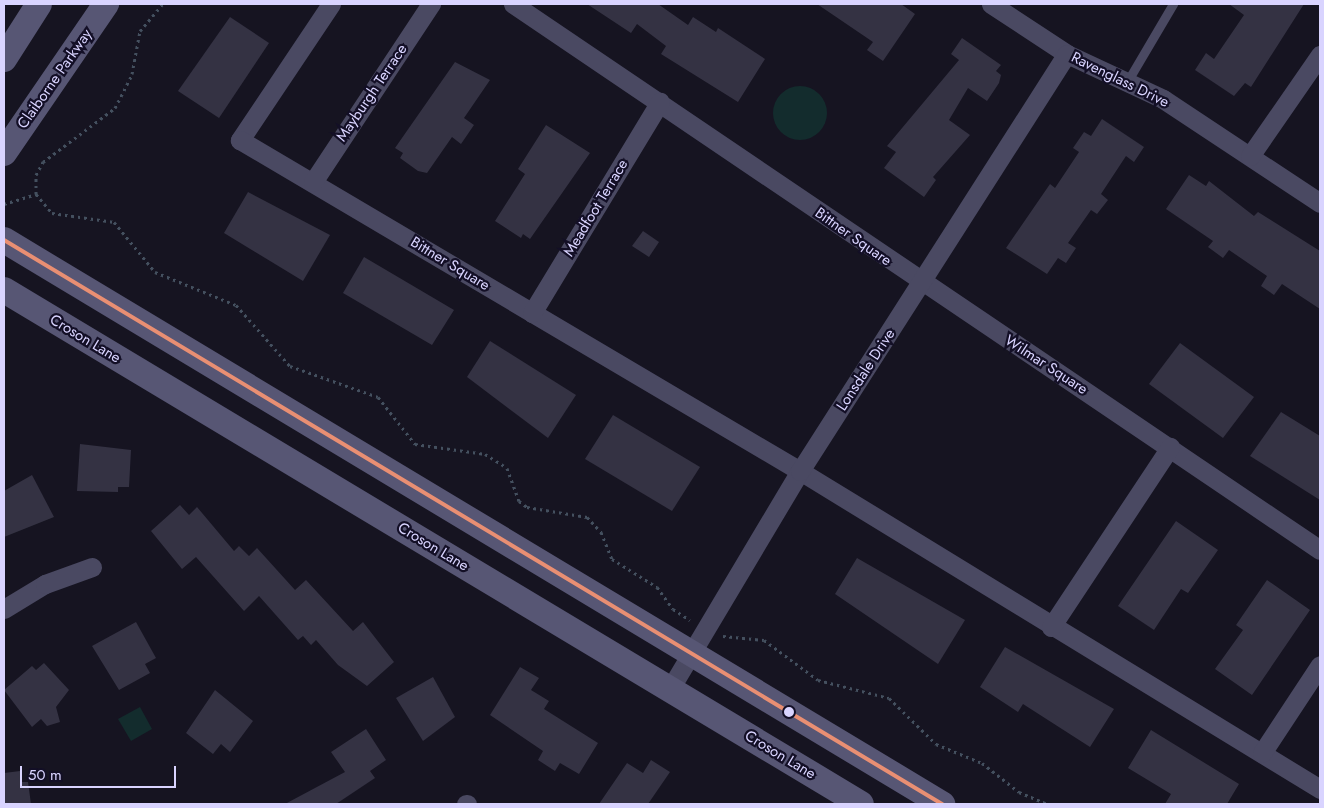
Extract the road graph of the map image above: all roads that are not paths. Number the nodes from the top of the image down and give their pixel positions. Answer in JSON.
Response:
{"nodes":[{"id":1,"x":39,"y":4,"type":"edge"},
{"id":2,"x":106,"y":4,"type":"edge"},
{"id":3,"x":331,"y":4,"type":"edge"},
{"id":4,"x":431,"y":4,"type":"edge"},
{"id":5,"x":513,"y":4,"type":"edge"},
{"id":6,"x":991,"y":4,"type":"edge"},
{"id":7,"x":1173,"y":4,"type":"edge"},
{"id":8,"x":1066,"y":54,"type":"junction"},
{"id":9,"x":1320,"y":55,"type":"edge"},
{"id":10,"x":4,"y":59,"type":"edge"},
{"id":11,"x":1127,"y":82,"type":"junction"},
{"id":12,"x":660,"y":102,"type":"junction"},
{"id":13,"x":4,"y":153,"type":"edge"},
{"id":14,"x":1250,"y":156,"type":"junction"},
{"id":15,"x":313,"y":182,"type":"junction"},
{"id":16,"x":1320,"y":203,"type":"edge"},
{"id":17,"x":4,"y":240,"type":"edge"},
{"id":18,"x":922,"y":284,"type":"junction"},
{"id":19,"x":4,"y":290,"type":"edge"},
{"id":20,"x":532,"y":313,"type":"junction"},
{"id":21,"x":1170,"y":447,"type":"junction"},
{"id":22,"x":800,"y":471,"type":"junction"},
{"id":23,"x":1320,"y":550,"type":"edge"},
{"id":24,"x":92,"y":567,"type":"dead end"},
{"id":25,"x":4,"y":608,"type":"edge"},
{"id":26,"x":1051,"y":627,"type":"junction"},
{"id":27,"x":691,"y":650,"type":"junction"},
{"id":28,"x":1320,"y":665,"type":"edge"},
{"id":29,"x":670,"y":689,"type":"junction"},
{"id":30,"x":1262,"y":753,"type":"junction"},
{"id":31,"x":1320,"y":790,"type":"edge"},
{"id":32,"x":1320,"y":802,"type":"edge"},
{"id":33,"x":861,"y":804,"type":"edge"},
{"id":34,"x":942,"y":804,"type":"edge"},
{"id":35,"x":1317,"y":804,"type":"edge"}],
"edges":[{"from":1,"to":10,"type":"main road"},
{"from":2,"to":13,"type":"main road","name":"Claiborne Parkway"},
{"from":3,"to":15,"type":"street","name":"Bittner Square"},
{"from":4,"to":15,"type":"street","name":"Mayburgh Terrace"},
{"from":5,"to":12,"type":"street","name":"Bittner Square"},
{"from":6,"to":8,"type":"street","name":"Ravenglass Drive"},
{"from":7,"to":11,"type":"lane"},
{"from":8,"to":11,"type":"street","name":"Ravenglass Drive"},
{"from":8,"to":18,"type":"street","name":"Lonsdale Drive"},
{"from":9,"to":14,"type":"street"},
{"from":11,"to":14,"type":"street","name":"Ravenglass Drive"},
{"from":12,"to":18,"type":"street","name":"Bittner Square"},
{"from":12,"to":20,"type":"street","name":"Meadfoot Terrace"},
{"from":14,"to":16,"type":"street","name":"Ravenglass Drive"},
{"from":15,"to":20,"type":"street","name":"Bittner Square"},
{"from":17,"to":27,"type":"main road"},
{"from":18,"to":21,"type":"street","name":"Wilmar Square"},
{"from":18,"to":22,"type":"street","name":"Lonsdale Drive"},
{"from":19,"to":29,"type":"main road","name":"Croson Lane"},
{"from":20,"to":22,"type":"street","name":"Bittner Square"},
{"from":21,"to":23,"type":"street","name":"Wilmar Square"},
{"from":21,"to":26,"type":"street"},
{"from":22,"to":26,"type":"street"},
{"from":22,"to":27,"type":"street","name":"Lonsdale Drive"},
{"from":24,"to":25,"type":"street"},
{"from":26,"to":30,"type":"street"},
{"from":27,"to":29,"type":"street","name":"Lonsdale Drive"},
{"from":27,"to":34,"type":"main road"},
{"from":28,"to":30,"type":"street"},
{"from":29,"to":33,"type":"main road","name":"Croson Lane"},
{"from":30,"to":31,"type":"street"},
{"from":32,"to":35,"type":"street"}]}
